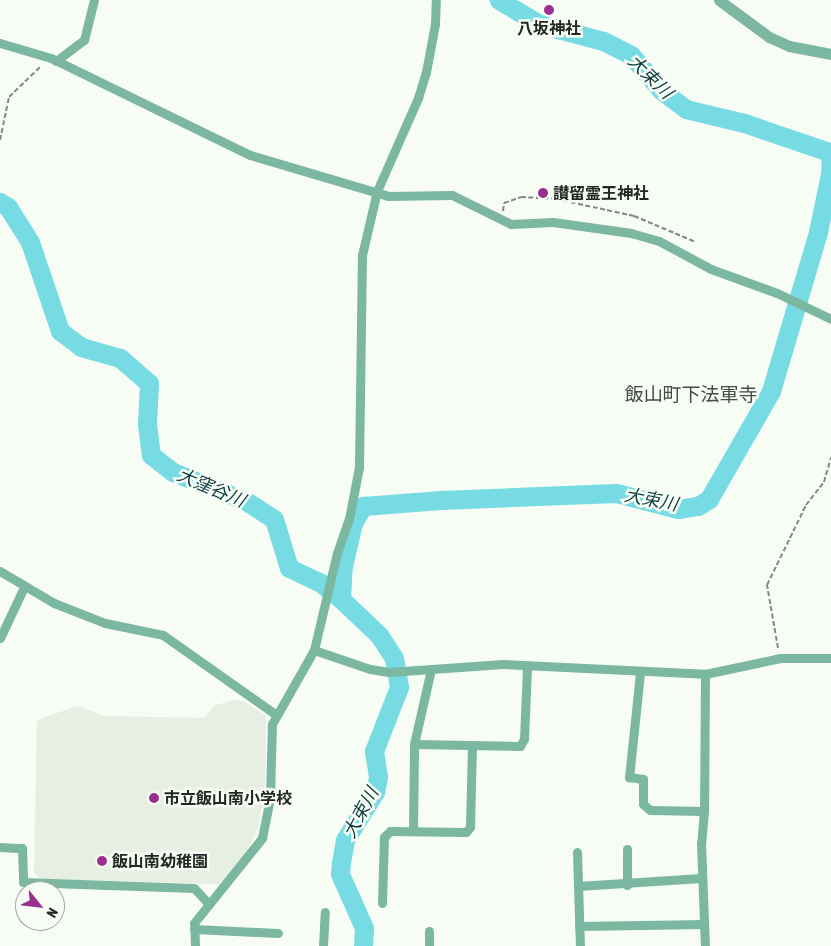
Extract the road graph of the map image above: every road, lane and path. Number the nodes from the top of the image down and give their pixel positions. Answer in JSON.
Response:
{"nodes":[{"id":1,"x":94,"y":0,"type":"edge"},
{"id":2,"x":436,"y":0,"type":"edge"},
{"id":3,"x":720,"y":0,"type":"edge"},
{"id":4,"x":0,"y":43,"type":"edge"},
{"id":5,"x":831,"y":54,"type":"edge"},
{"id":6,"x":53,"y":60,"type":"junction"},
{"id":7,"x":0,"y":140,"type":"edge"},
{"id":8,"x":377,"y":191,"type":"junction"},
{"id":9,"x":503,"y":212,"type":"dead end"},
{"id":10,"x":696,"y":242,"type":"dead end"},
{"id":11,"x":831,"y":319,"type":"edge"},
{"id":12,"x":831,"y":457,"type":"edge"},
{"id":13,"x":0,"y":571,"type":"edge"},
{"id":14,"x":24,"y":587,"type":"junction"},
{"id":15,"x":0,"y":638,"type":"edge"},
{"id":16,"x":314,"y":650,"type":"junction"},
{"id":17,"x":780,"y":658,"type":"junction"},
{"id":18,"x":831,"y":658,"type":"edge"},
{"id":19,"x":527,"y":666,"type":"junction"},
{"id":20,"x":431,"y":669,"type":"junction"},
{"id":21,"x":640,"y":672,"type":"junction"},
{"id":22,"x":705,"y":674,"type":"junction"},
{"id":23,"x":275,"y":714,"type":"junction"},
{"id":24,"x":414,"y":744,"type":"junction"},
{"id":25,"x":472,"y":745,"type":"junction"},
{"id":26,"x":704,"y":810,"type":"junction"},
{"id":27,"x":413,"y":831,"type":"junction"},
{"id":28,"x":0,"y":848,"type":"edge"},
{"id":29,"x":627,"y":849,"type":"dead end"},
{"id":30,"x":577,"y":852,"type":"dead end"},
{"id":31,"x":702,"y":878,"type":"junction"},
{"id":32,"x":627,"y":885,"type":"junction"},
{"id":33,"x":578,"y":886,"type":"junction"},
{"id":34,"x":382,"y":903,"type":"dead end"},
{"id":35,"x":209,"y":904,"type":"junction"},
{"id":36,"x":325,"y":912,"type":"dead end"},
{"id":37,"x":704,"y":924,"type":"junction"},
{"id":38,"x":580,"y":926,"type":"junction"},
{"id":39,"x":194,"y":929,"type":"junction"},
{"id":40,"x":429,"y":931,"type":"dead end"},
{"id":41,"x":278,"y":933,"type":"dead end"},
{"id":42,"x":195,"y":946,"type":"edge"},
{"id":43,"x":323,"y":946,"type":"edge"},
{"id":44,"x":429,"y":946,"type":"edge"},
{"id":45,"x":580,"y":946,"type":"edge"},
{"id":46,"x":705,"y":946,"type":"edge"}],
"edges":[{"from":1,"to":6,"type":"street"},
{"from":2,"to":8,"type":"street"},
{"from":3,"to":5,"type":"street"},
{"from":4,"to":6,"type":"street"},
{"from":6,"to":7,"type":"path"},
{"from":6,"to":8,"type":"street"},
{"from":8,"to":11,"type":"street"},
{"from":8,"to":16,"type":"street"},
{"from":9,"to":10,"type":"path"},
{"from":12,"to":17,"type":"path"},
{"from":13,"to":14,"type":"street"},
{"from":14,"to":15,"type":"street"},
{"from":14,"to":23,"type":"street"},
{"from":16,"to":20,"type":"street"},
{"from":16,"to":23,"type":"street"},
{"from":17,"to":18,"type":"street"},
{"from":17,"to":22,"type":"street"},
{"from":19,"to":20,"type":"street"},
{"from":19,"to":21,"type":"street"},
{"from":19,"to":25,"type":"street"},
{"from":20,"to":24,"type":"street"},
{"from":21,"to":22,"type":"street"},
{"from":21,"to":26,"type":"street"},
{"from":22,"to":26,"type":"street"},
{"from":23,"to":35,"type":"street"},
{"from":24,"to":25,"type":"street"},
{"from":24,"to":27,"type":"street"},
{"from":25,"to":27,"type":"street"},
{"from":26,"to":31,"type":"street"},
{"from":27,"to":34,"type":"street"},
{"from":28,"to":35,"type":"street"},
{"from":29,"to":32,"type":"street"},
{"from":30,"to":33,"type":"street"},
{"from":31,"to":32,"type":"street"},
{"from":31,"to":37,"type":"street"},
{"from":32,"to":33,"type":"street"},
{"from":33,"to":38,"type":"street"},
{"from":35,"to":39,"type":"street"},
{"from":36,"to":43,"type":"street"},
{"from":37,"to":38,"type":"street"},
{"from":37,"to":46,"type":"street"},
{"from":38,"to":45,"type":"street"},
{"from":39,"to":41,"type":"street"},
{"from":39,"to":42,"type":"street"},
{"from":40,"to":44,"type":"street"}]}
